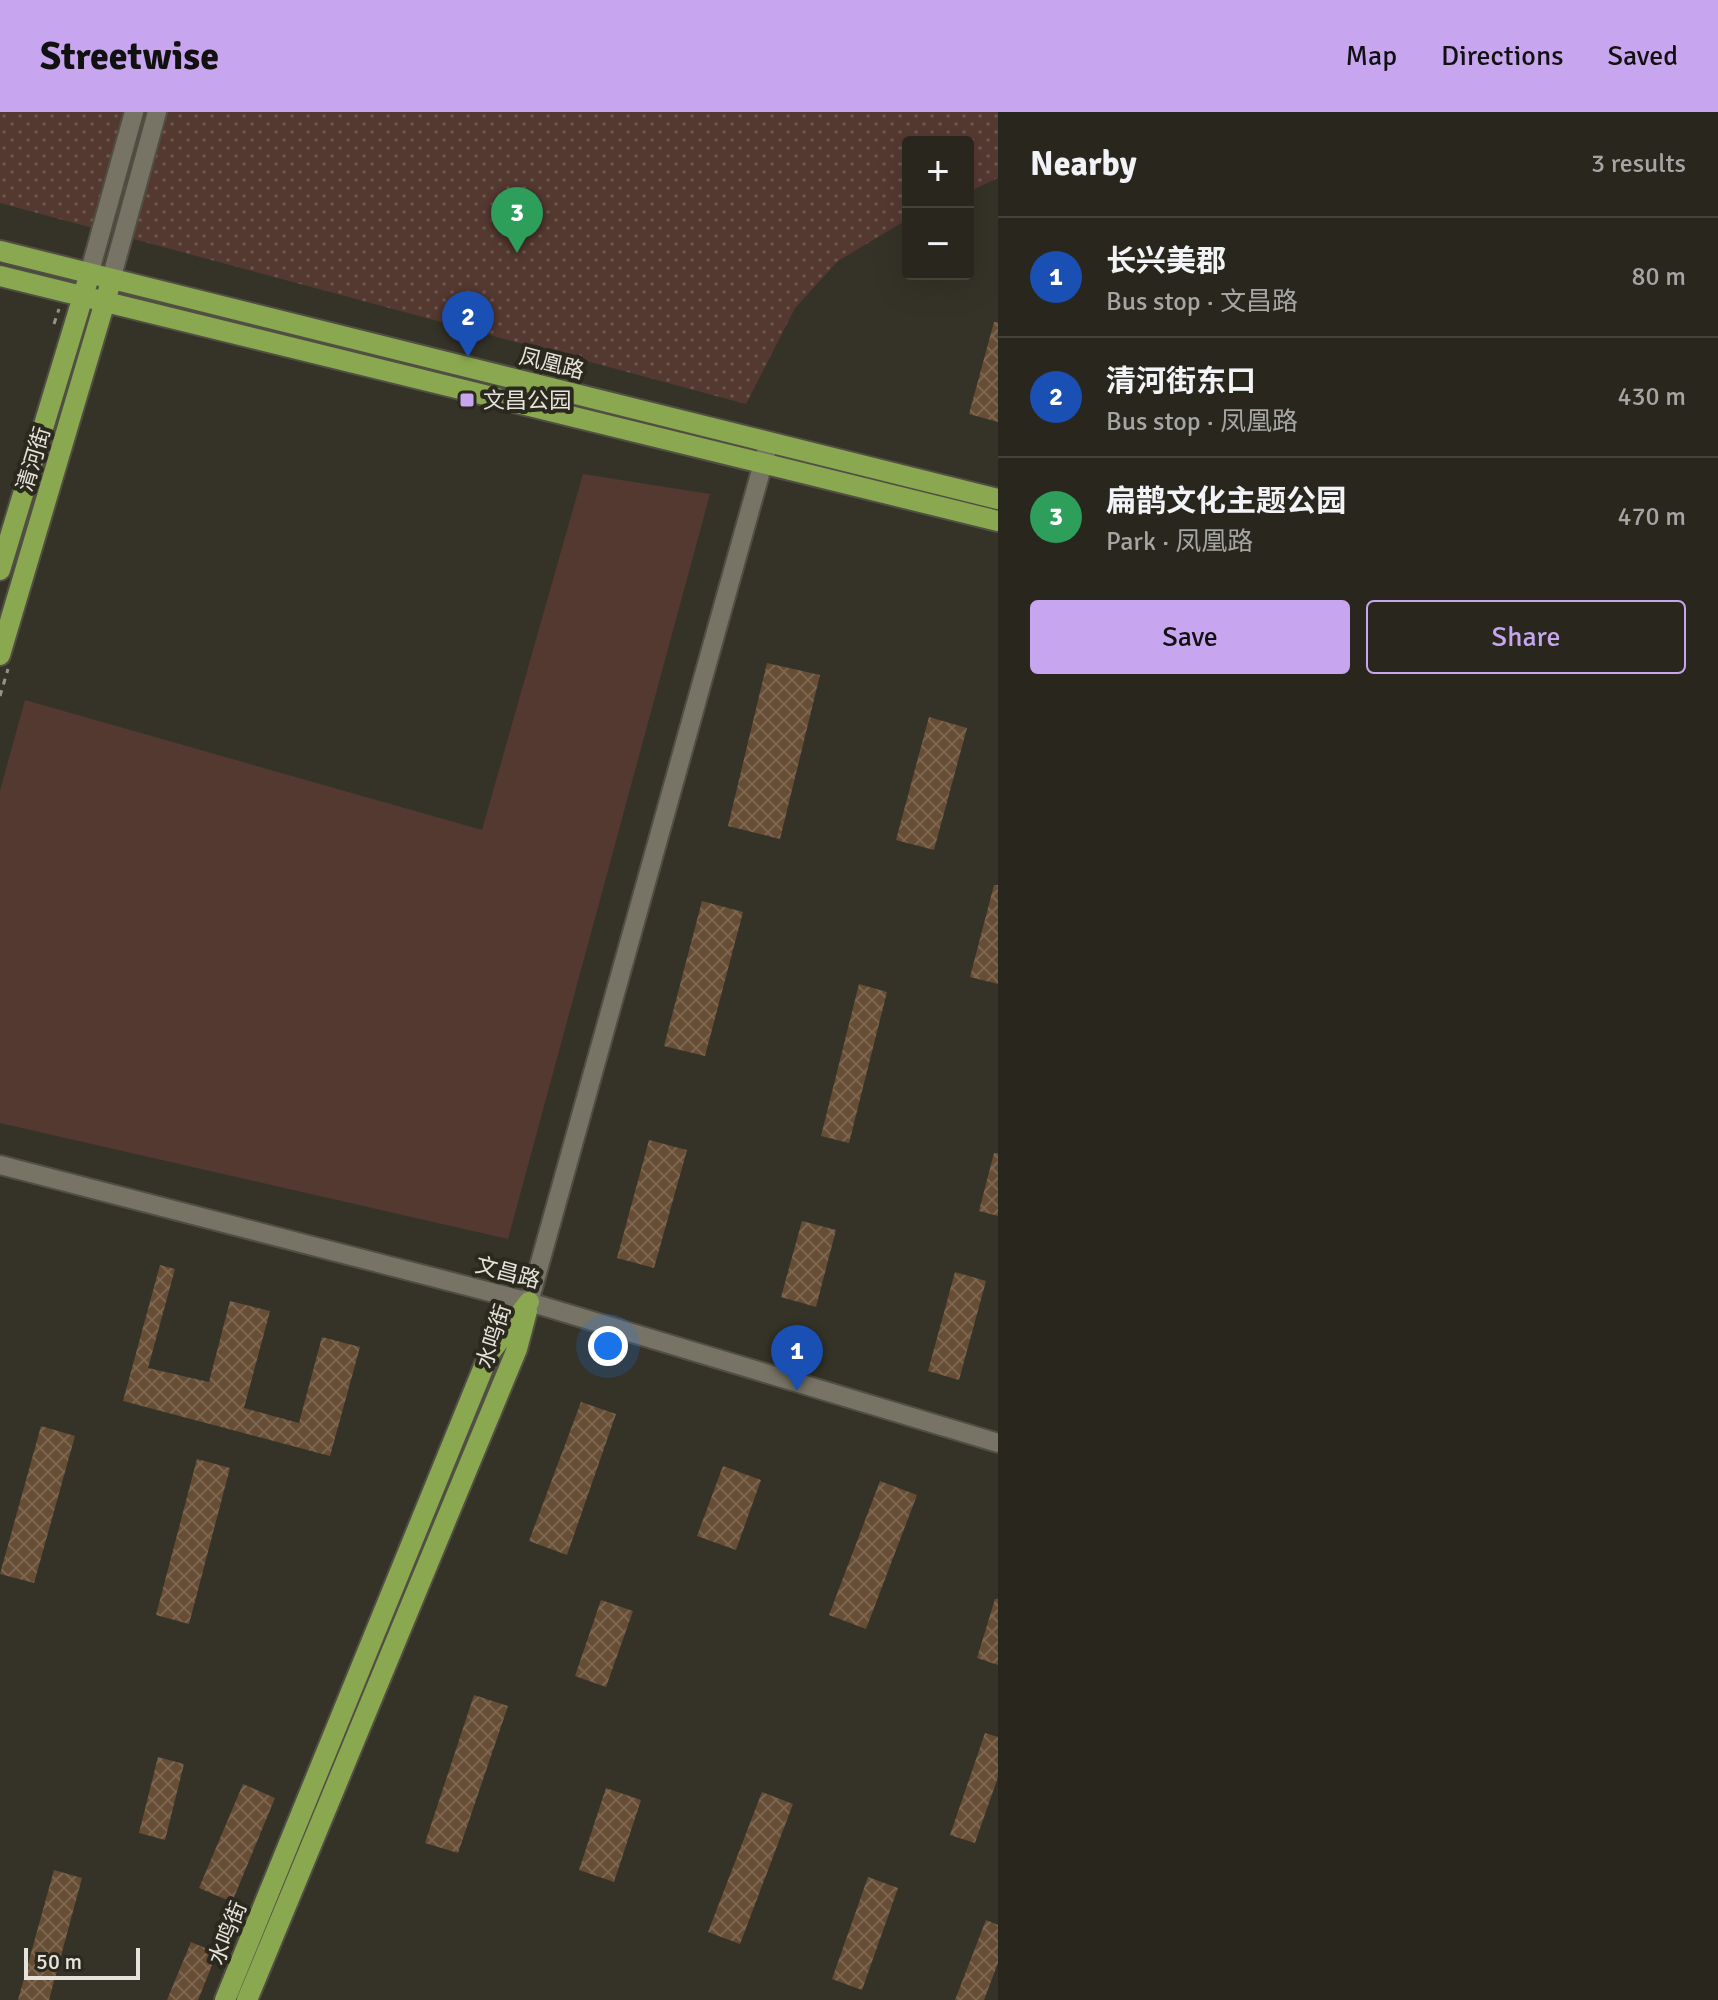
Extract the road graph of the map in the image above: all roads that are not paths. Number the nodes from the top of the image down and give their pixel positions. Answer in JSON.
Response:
{"nodes":[{"id":1,"x":134,"y":112,"type":"edge"},
{"id":2,"x":157,"y":112,"type":"edge"},
{"id":3,"x":0,"y":251,"type":"edge"},
{"id":4,"x":90,"y":271,"type":"junction"},
{"id":5,"x":0,"y":276,"type":"edge"},
{"id":6,"x":112,"y":276,"type":"junction"},
{"id":7,"x":83,"y":296,"type":"junction"},
{"id":8,"x":105,"y":300,"type":"junction"},
{"id":9,"x":766,"y":452,"type":"junction"},
{"id":10,"x":998,"y":499,"type":"edge"},
{"id":11,"x":998,"y":521,"type":"edge"},
{"id":12,"x":0,"y":570,"type":"edge"},
{"id":13,"x":0,"y":655,"type":"edge"},
{"id":14,"x":0,"y":1165,"type":"edge"},
{"id":15,"x":529,"y":1302,"type":"junction"},
{"id":16,"x":998,"y":1443,"type":"edge"},
{"id":17,"x":225,"y":2000,"type":"edge"},
{"id":18,"x":247,"y":2000,"type":"edge"}],
"edges":[{"from":1,"to":4,"type":"street"},
{"from":2,"to":6,"type":"street"},
{"from":3,"to":4,"type":"main road","name":"凤凰路"},
{"from":4,"to":6,"type":"main road","name":"凤凰路"},
{"from":4,"to":7,"type":"main road","name":"清河街"},
{"from":5,"to":7,"type":"main road","name":"凤凰路"},
{"from":6,"to":8,"type":"main road","name":"清河街"},
{"from":6,"to":9,"type":"main road","name":"凤凰路"},
{"from":7,"to":8,"type":"main road","name":"凤凰路"},
{"from":7,"to":12,"type":"main road","name":"清河街"},
{"from":8,"to":9,"type":"main road","name":"凤凰路"},
{"from":8,"to":13,"type":"main road","name":"清河街"},
{"from":9,"to":10,"type":"main road","name":"凤凰路"},
{"from":9,"to":11,"type":"main road","name":"凤凰路"},
{"from":9,"to":15,"type":"street"},
{"from":14,"to":15,"type":"street","name":"文昌路"},
{"from":15,"to":16,"type":"street","name":"文昌路"},
{"from":15,"to":17,"type":"main road","name":"水鸣街"},
{"from":15,"to":18,"type":"main road","name":"水鸣街"}]}
